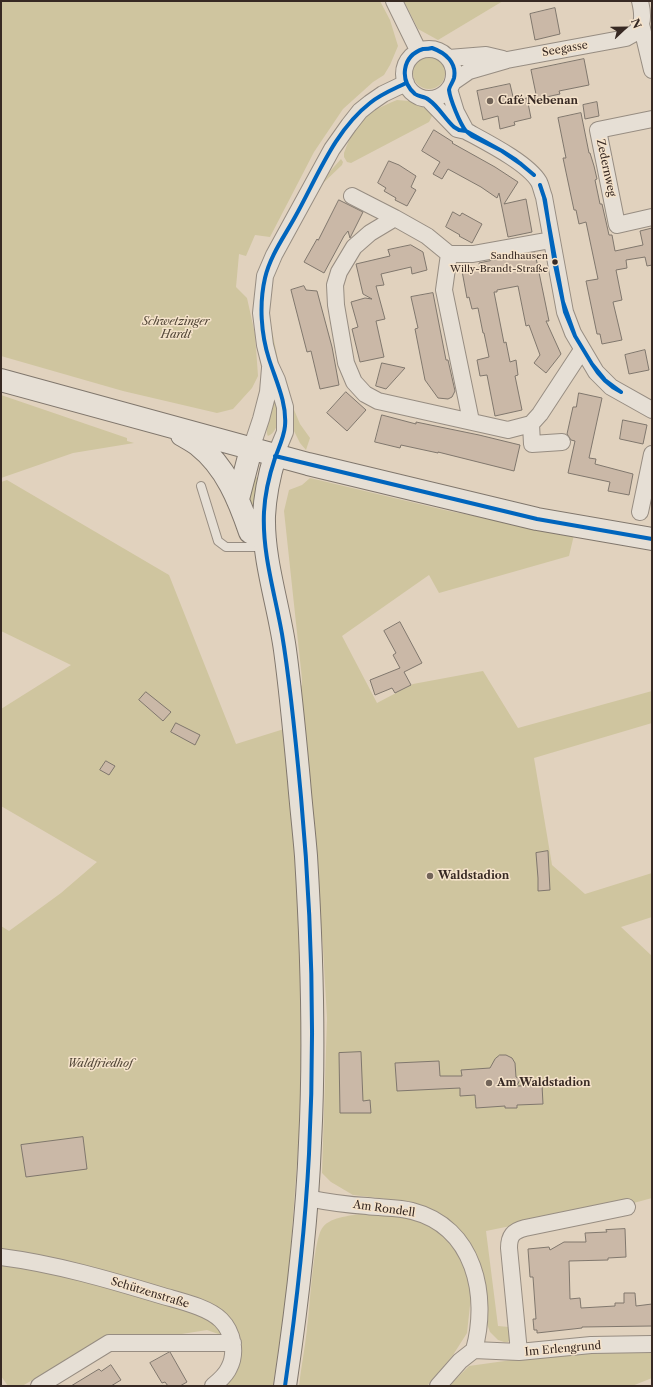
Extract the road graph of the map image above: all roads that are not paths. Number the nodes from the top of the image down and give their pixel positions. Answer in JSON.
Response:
{"nodes":[{"id":1,"x":394,"y":1,"type":"edge"},
{"id":2,"x":640,"y":1,"type":"edge"},
{"id":3,"x":641,"y":24,"type":"junction"},
{"id":4,"x":418,"y":50,"type":"junction"},
{"id":5,"x":449,"y":58,"type":"junction"},
{"id":6,"x":506,"y":60,"type":"junction"},
{"id":7,"x":652,"y":70,"type":"edge"},
{"id":8,"x":406,"y":83,"type":"junction"},
{"id":9,"x":451,"y":86,"type":"junction"},
{"id":10,"x":428,"y":99,"type":"junction"},
{"id":11,"x":652,"y":119,"type":"edge"},
{"id":12,"x":466,"y":131,"type":"junction"},
{"id":13,"x":352,"y":196,"type":"dead end"},
{"id":14,"x":652,"y":217,"type":"edge"},
{"id":15,"x":395,"y":218,"type":"junction"},
{"id":16,"x":551,"y":240,"type":"junction"},
{"id":17,"x":449,"y":254,"type":"junction"},
{"id":18,"x":582,"y":350,"type":"junction"},
{"id":19,"x":270,"y":364,"type":"junction"},
{"id":20,"x":1,"y":380,"type":"edge"},
{"id":21,"x":652,"y":410,"type":"edge"},
{"id":22,"x":471,"y":421,"type":"junction"},
{"id":23,"x":531,"y":424,"type":"junction"},
{"id":24,"x":166,"y":426,"type":"junction"},
{"id":25,"x":562,"y":442,"type":"dead end"},
{"id":26,"x":251,"y":449,"type":"junction"},
{"id":27,"x":652,"y":454,"type":"edge"},
{"id":28,"x":275,"y":456,"type":"junction"},
{"id":29,"x":201,"y":486,"type":"dead end"},
{"id":30,"x":238,"y":499,"type":"junction"},
{"id":31,"x":640,"y":512,"type":"dead end"},
{"id":32,"x":652,"y":539,"type":"edge"},
{"id":33,"x":265,"y":543,"type":"junction"},
{"id":34,"x":307,"y":1198,"type":"junction"},
{"id":35,"x":627,"y":1207,"type":"dead end"},
{"id":36,"x":1,"y":1257,"type":"edge"},
{"id":37,"x":233,"y":1343,"type":"junction"},
{"id":38,"x":652,"y":1344,"type":"edge"},
{"id":39,"x":474,"y":1350,"type":"junction"},
{"id":40,"x":519,"y":1352,"type":"junction"},
{"id":41,"x":39,"y":1386,"type":"edge"},
{"id":42,"x":213,"y":1386,"type":"edge"},
{"id":43,"x":285,"y":1386,"type":"edge"},
{"id":44,"x":438,"y":1386,"type":"edge"}],
"edges":[{"from":1,"to":4,"type":"street"},
{"from":2,"to":3,"type":"street"},
{"from":3,"to":6,"type":"street","name":"Seegasse"},
{"from":3,"to":7,"type":"street"},
{"from":4,"to":5,"type":"street"},
{"from":4,"to":8,"type":"street"},
{"from":5,"to":6,"type":"street","name":"Seegasse"},
{"from":5,"to":9,"type":"street"},
{"from":6,"to":9,"type":"street","name":"Seegasse"},
{"from":8,"to":10,"type":"street"},
{"from":8,"to":19,"type":"street"},
{"from":9,"to":10,"type":"street"},
{"from":9,"to":12,"type":"street"},
{"from":10,"to":12,"type":"street"},
{"from":11,"to":14,"type":"street","name":"Zedernweg"},
{"from":12,"to":16,"type":"street"},
{"from":13,"to":15,"type":"street"},
{"from":15,"to":17,"type":"street"},
{"from":15,"to":22,"type":"street"},
{"from":16,"to":17,"type":"street"},
{"from":16,"to":18,"type":"street"},
{"from":17,"to":22,"type":"street"},
{"from":18,"to":21,"type":"street"},
{"from":18,"to":23,"type":"street"},
{"from":19,"to":26,"type":"street"},
{"from":19,"to":28,"type":"street"},
{"from":20,"to":24,"type":"main road"},
{"from":22,"to":23,"type":"street"},
{"from":23,"to":25,"type":"street"},
{"from":24,"to":26,"type":"main road"},
{"from":24,"to":30,"type":"main road"},
{"from":26,"to":28,"type":"main road"},
{"from":26,"to":30,"type":"main road"},
{"from":27,"to":31,"type":"street"},
{"from":28,"to":32,"type":"main road"},
{"from":28,"to":33,"type":"main road"},
{"from":29,"to":33,"type":"lane"},
{"from":30,"to":33,"type":"main road"},
{"from":33,"to":34,"type":"main road"},
{"from":34,"to":39,"type":"street","name":"Am Rondell"},
{"from":34,"to":43,"type":"main road"},
{"from":35,"to":40,"type":"street"},
{"from":36,"to":37,"type":"street","name":"Schützenstraße"},
{"from":37,"to":41,"type":"street"},
{"from":37,"to":42,"type":"street","name":"Schützenstraße"},
{"from":38,"to":40,"type":"street","name":"Im Erlengrund"},
{"from":39,"to":40,"type":"street","name":"Im Erlengrund"},
{"from":39,"to":44,"type":"street"}]}
